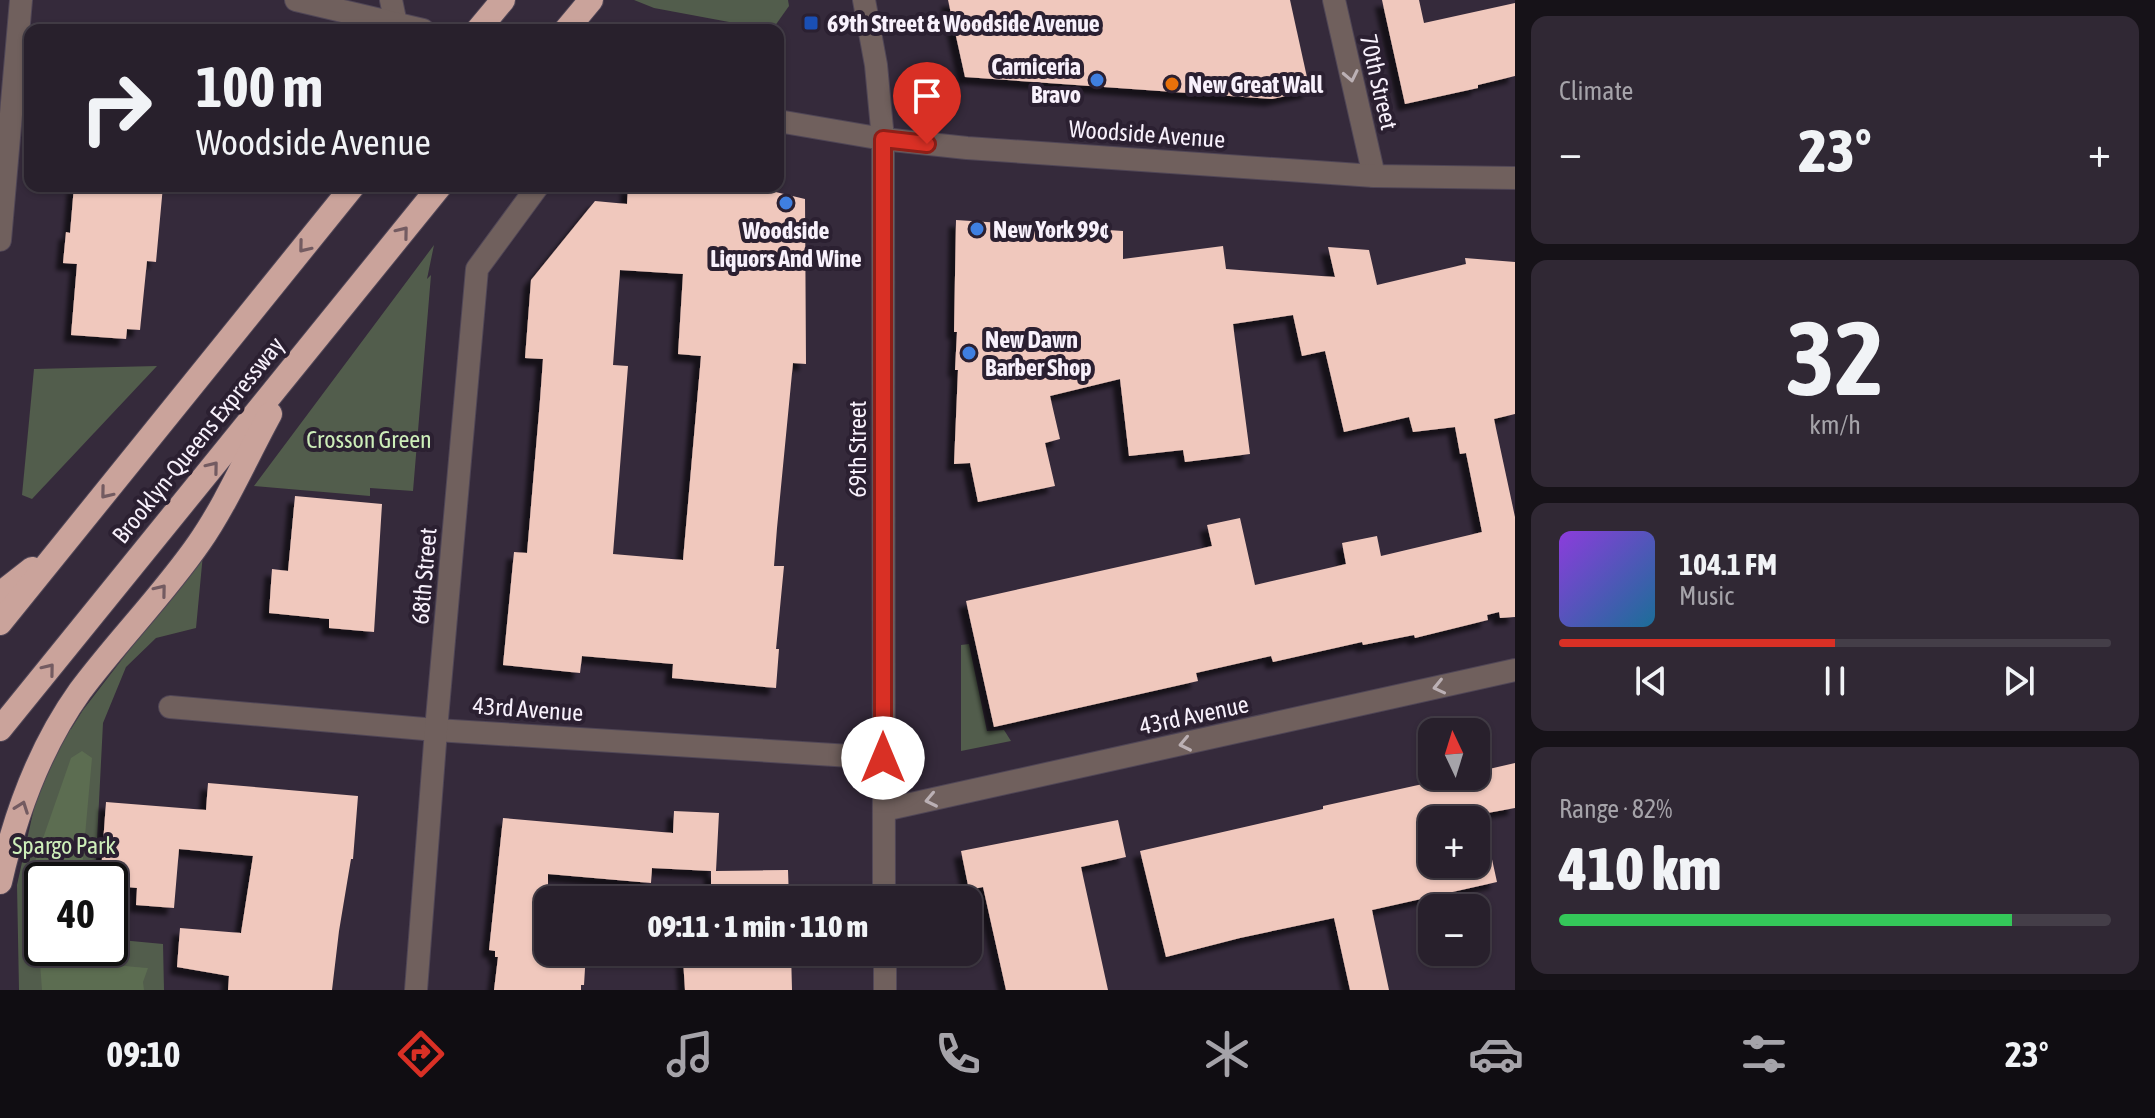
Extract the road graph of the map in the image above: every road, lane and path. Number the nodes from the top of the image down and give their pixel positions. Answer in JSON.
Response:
{"nodes":[{"id":1,"x":21,"y":0,"type":"edge"},
{"id":2,"x":296,"y":0,"type":"edge"},
{"id":3,"x":391,"y":0,"type":"edge"},
{"id":4,"x":503,"y":0,"type":"edge"},
{"id":5,"x":591,"y":0,"type":"edge"},
{"id":6,"x":864,"y":0,"type":"edge"},
{"id":7,"x":1334,"y":0,"type":"edge"},
{"id":8,"x":396,"y":24,"type":"joint"},
{"id":9,"x":483,"y":24,"type":"edge"},
{"id":10,"x":571,"y":24,"type":"edge"},
{"id":11,"x":784,"y":122,"type":"edge"},
{"id":12,"x":883,"y":139,"type":"junction"},
{"id":13,"x":1374,"y":176,"type":"junction"},
{"id":14,"x":1515,"y":178,"type":"edge"},
{"id":15,"x":348,"y":192,"type":"edge"},
{"id":16,"x":435,"y":192,"type":"edge"},
{"id":17,"x":534,"y":192,"type":"edge"},
{"id":18,"x":0,"y":240,"type":"edge"},
{"id":19,"x":301,"y":357,"type":"junction"},
{"id":20,"x":63,"y":546,"type":"junction"},
{"id":21,"x":0,"y":594,"type":"edge"},
{"id":22,"x":0,"y":623,"type":"edge"},
{"id":23,"x":1515,"y":670,"type":"edge"},
{"id":24,"x":170,"y":707,"type":"dead end"},
{"id":25,"x":0,"y":729,"type":"edge"},
{"id":26,"x":436,"y":730,"type":"junction"},
{"id":27,"x":883,"y":758,"type":"junction"},
{"id":28,"x":884,"y":810,"type":"junction"},
{"id":29,"x":0,"y":882,"type":"edge"},
{"id":30,"x":884,"y":886,"type":"edge"},
{"id":31,"x":885,"y":966,"type":"edge"},
{"id":32,"x":416,"y":990,"type":"edge"},
{"id":33,"x":885,"y":990,"type":"edge"}],
"edges":[{"from":1,"to":18,"type":"street"},
{"from":2,"to":8,"type":"street"},
{"from":3,"to":8,"type":"street"},
{"from":4,"to":9,"type":"highway"},
{"from":5,"to":10,"type":"highway"},
{"from":6,"to":12,"type":"street","name":"69th Street"},
{"from":7,"to":13,"type":"street","name":"70th Street","one_way":true},
{"from":11,"to":12,"type":"street","name":"Woodside Avenue"},
{"from":12,"to":13,"type":"street","name":"Woodside Avenue"},
{"from":12,"to":27,"type":"street","name":"69th Street"},
{"from":13,"to":14,"type":"street","name":"Woodside Avenue"},
{"from":15,"to":20,"type":"highway","name":"Brooklyn-Queens Expressway","one_way":true},
{"from":19,"to":16,"type":"highway","name":"Brooklyn-Queens Expressway","one_way":true},
{"from":17,"to":26,"type":"street","name":"68th Street"},
{"from":25,"to":19,"type":"highway","name":"Brooklyn-Queens Expressway","one_way":true},
{"from":29,"to":19,"type":"highway","one_way":true},
{"from":20,"to":21,"type":"highway"},
{"from":20,"to":22,"type":"highway","name":"Brooklyn-Queens Expressway"},
{"from":23,"to":28,"type":"street","name":"43rd Avenue","one_way":true},
{"from":24,"to":26,"type":"street","name":"43rd Avenue"},
{"from":26,"to":27,"type":"street","name":"43rd Avenue"},
{"from":26,"to":32,"type":"street","name":"68th Street"},
{"from":27,"to":28,"type":"street","name":"69th Street"},
{"from":28,"to":30,"type":"street","name":"69th Street"},
{"from":31,"to":33,"type":"street"}]}
